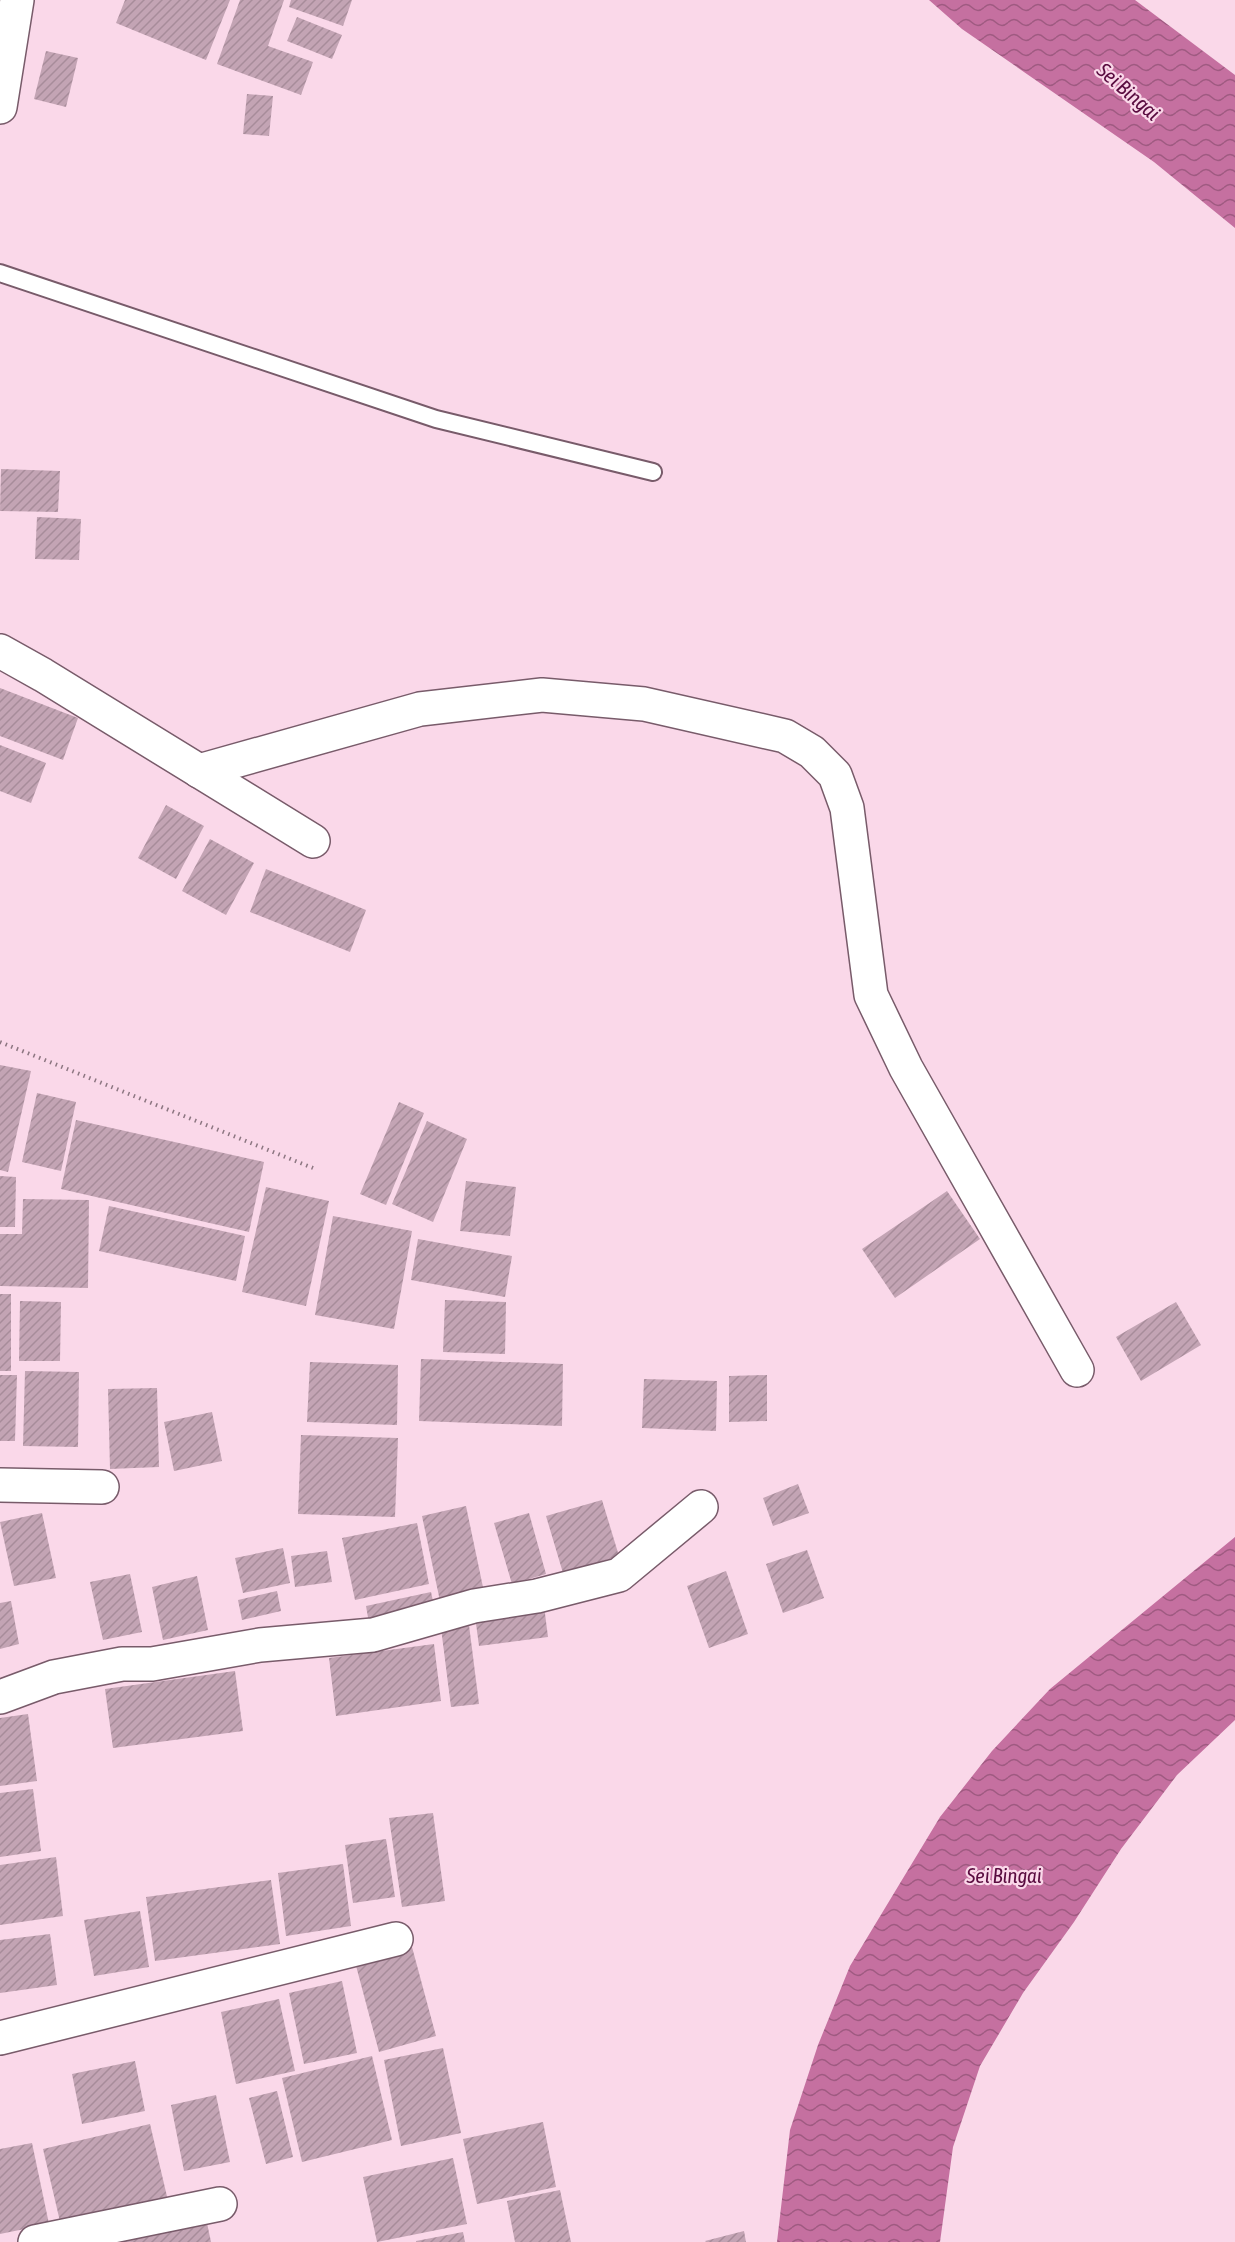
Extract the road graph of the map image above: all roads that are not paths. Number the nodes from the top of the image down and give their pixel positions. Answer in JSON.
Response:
{"nodes":[{"id":1,"x":17,"y":0,"type":"edge"},
{"id":2,"x":0,"y":107,"type":"edge"},
{"id":3,"x":0,"y":273,"type":"edge"},
{"id":4,"x":653,"y":472,"type":"dead end"},
{"id":5,"x":0,"y":651,"type":"edge"},
{"id":6,"x":199,"y":771,"type":"junction"},
{"id":7,"x":313,"y":841,"type":"dead end"},
{"id":8,"x":1077,"y":1370,"type":"dead end"},
{"id":9,"x":0,"y":1485,"type":"edge"},
{"id":10,"x":102,"y":1487,"type":"dead end"},
{"id":11,"x":701,"y":1507,"type":"dead end"},
{"id":12,"x":0,"y":1697,"type":"edge"},
{"id":13,"x":396,"y":1939,"type":"dead end"},
{"id":14,"x":0,"y":2038,"type":"edge"},
{"id":15,"x":220,"y":2204,"type":"dead end"},
{"id":16,"x":35,"y":2242,"type":"edge"}],
"edges":[{"from":1,"to":2,"type":"street"},
{"from":3,"to":4,"type":"lane"},
{"from":5,"to":6,"type":"street"},
{"from":6,"to":7,"type":"street"},
{"from":6,"to":8,"type":"street"},
{"from":9,"to":10,"type":"street"},
{"from":11,"to":12,"type":"street"},
{"from":13,"to":14,"type":"street"},
{"from":15,"to":16,"type":"street"}]}
